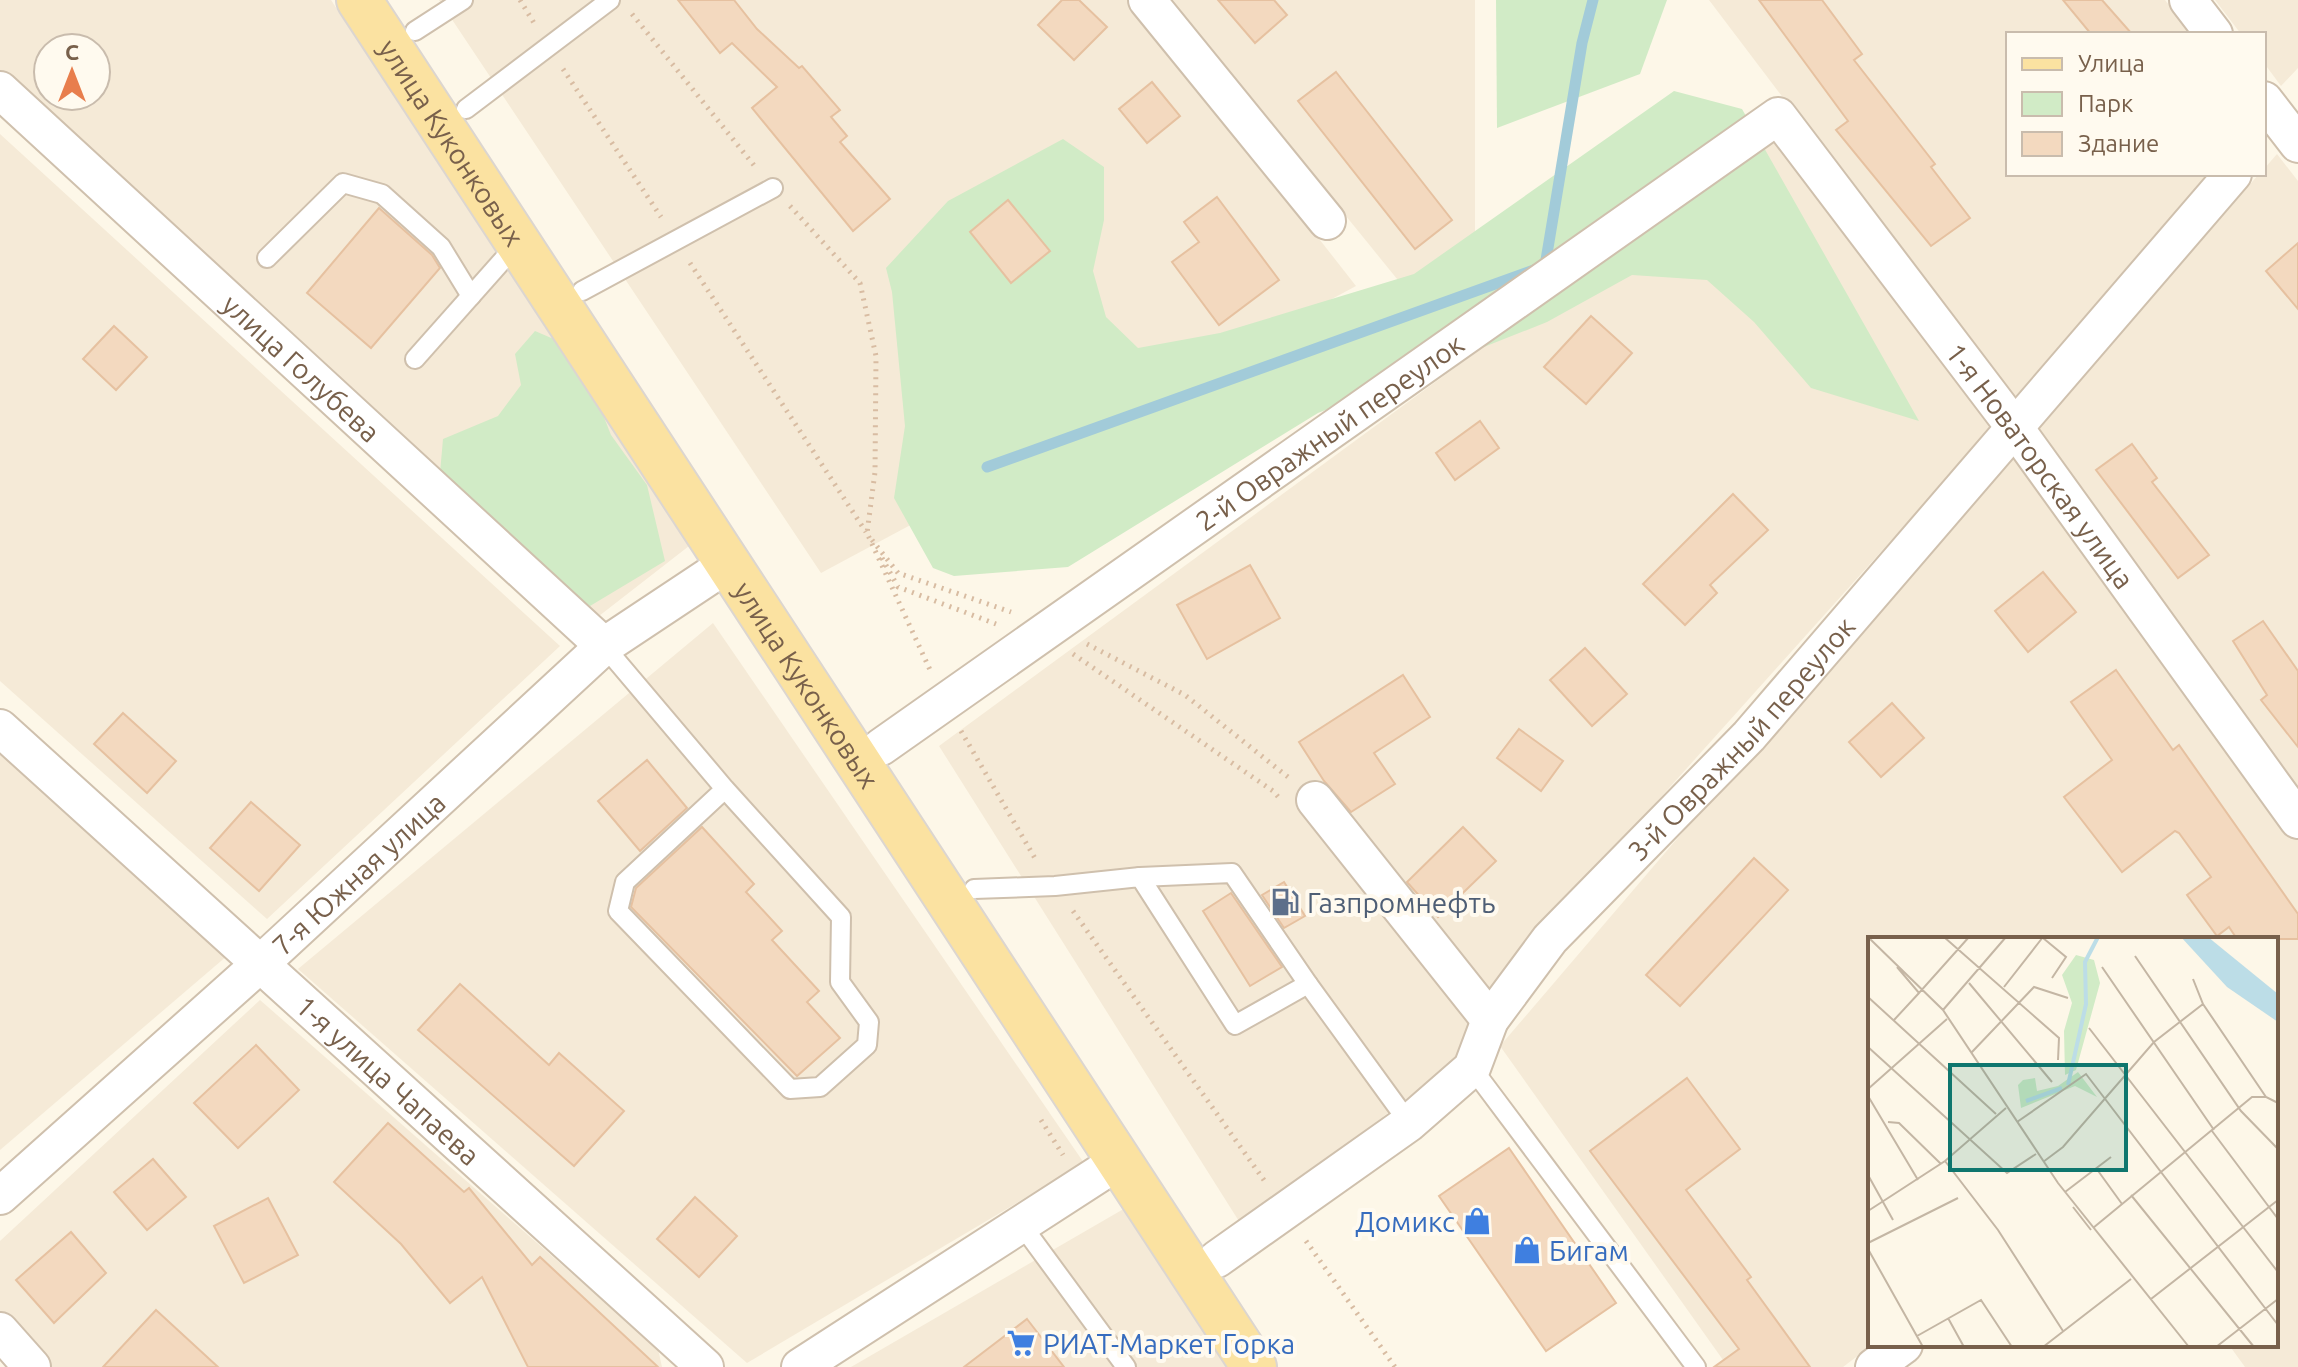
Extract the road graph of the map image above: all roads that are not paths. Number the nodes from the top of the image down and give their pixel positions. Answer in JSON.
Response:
{"nodes":[{"id":1,"x":359,"y":0,"type":"edge"},
{"id":2,"x":463,"y":0,"type":"edge"},
{"id":3,"x":610,"y":0,"type":"edge"},
{"id":4,"x":1147,"y":0,"type":"edge"},
{"id":5,"x":2188,"y":0,"type":"edge"},
{"id":6,"x":405,"y":16,"type":"edge"},
{"id":7,"x":2212,"y":32,"type":"edge"},
{"id":8,"x":0,"y":90,"type":"edge"},
{"id":9,"x":466,"y":109,"type":"junction"},
{"id":10,"x":1778,"y":116,"type":"joint"},
{"id":11,"x":2231,"y":176,"type":"edge"},
{"id":12,"x":773,"y":188,"type":"road end"},
{"id":13,"x":1327,"y":221,"type":"dead end"},
{"id":14,"x":518,"y":243,"type":"junction"},
{"id":15,"x":267,"y":258,"type":"dead end"},
{"id":16,"x":582,"y":291,"type":"junction"},
{"id":17,"x":471,"y":296,"type":"junction"},
{"id":18,"x":415,"y":359,"type":"dead end"},
{"id":19,"x":2015,"y":428,"type":"junction"},
{"id":20,"x":726,"y":565,"type":"junction"},
{"id":21,"x":604,"y":646,"type":"junction"},
{"id":22,"x":0,"y":728,"type":"edge"},
{"id":23,"x":881,"y":747,"type":"junction"},
{"id":24,"x":725,"y":789,"type":"junction"},
{"id":25,"x":1299,"y":801,"type":"road end"},
{"id":26,"x":2298,"y":820,"type":"edge"},
{"id":27,"x":1140,"y":877,"type":"junction"},
{"id":28,"x":974,"y":889,"type":"junction"},
{"id":29,"x":259,"y":965,"type":"junction"},
{"id":30,"x":1308,"y":984,"type":"junction"},
{"id":31,"x":1490,"y":1020,"type":"junction"},
{"id":32,"x":1472,"y":1068,"type":"junction"},
{"id":33,"x":1409,"y":1123,"type":"junction"},
{"id":34,"x":1119,"y":1161,"type":"junction"},
{"id":35,"x":0,"y":1196,"type":"edge"},
{"id":36,"x":1021,"y":1224,"type":"junction"},
{"id":37,"x":1217,"y":1259,"type":"junction"},
{"id":38,"x":0,"y":1331,"type":"edge"},
{"id":39,"x":1903,"y":1347,"type":"edge"},
{"id":40,"x":1908,"y":1347,"type":"edge"},
{"id":41,"x":32,"y":1367,"type":"edge"},
{"id":42,"x":705,"y":1367,"type":"edge"},
{"id":43,"x":800,"y":1367,"type":"edge"},
{"id":44,"x":1126,"y":1367,"type":"edge"},
{"id":45,"x":1254,"y":1367,"type":"edge"},
{"id":46,"x":1286,"y":1367,"type":"edge"},
{"id":47,"x":1696,"y":1367,"type":"edge"},
{"id":48,"x":1874,"y":1367,"type":"edge"},
{"id":49,"x":1924,"y":1367,"type":"edge"}],
"edges":[{"from":1,"to":14,"type":"main road","name":"улица Куконковых"},
{"from":2,"to":6,"type":"lane"},
{"from":3,"to":9,"type":"lane"},
{"from":4,"to":13,"type":"street"},
{"from":5,"to":7,"type":"street"},
{"from":6,"to":9,"type":"main road","name":"улица Куконковых"},
{"from":8,"to":21,"type":"street","name":"улица Голубева"},
{"from":9,"to":16,"type":"main road","name":"улица Куконковых"},
{"from":10,"to":19,"type":"street","name":"1-я Новаторская улица"},
{"from":10,"to":23,"type":"street","name":"2-й Овражный переулок"},
{"from":11,"to":19,"type":"street","name":"3-й Овражный переулок"},
{"from":12,"to":16,"type":"lane"},
{"from":14,"to":17,"type":"lane"},
{"from":14,"to":20,"type":"main road","name":"улица Куконковых"},
{"from":15,"to":17,"type":"lane"},
{"from":16,"to":23,"type":"main road","name":"улица Куконковых"},
{"from":17,"to":18,"type":"lane"},
{"from":19,"to":26,"type":"street","name":"1-я Новаторская улица"},
{"from":19,"to":31,"type":"street","name":"3-й Овражный переулок"},
{"from":20,"to":21,"type":"street","name":"7-я Южная улица"},
{"from":20,"to":34,"type":"main road","name":"улица Куконковых"},
{"from":21,"to":24,"type":"lane"},
{"from":21,"to":29,"type":"street","name":"7-я Южная улица"},
{"from":22,"to":29,"type":"street","name":"1-я улица Чапаева"},
{"from":23,"to":28,"type":"main road","name":"улица Куконковых"},
{"from":24,"to":24,"type":"lane"},
{"from":25,"to":31,"type":"street"},
{"from":27,"to":28,"type":"lane"},
{"from":27,"to":30,"type":"lane"},
{"from":27,"to":30,"type":"lane"},
{"from":28,"to":37,"type":"main road","name":"улица Куконковых"},
{"from":29,"to":35,"type":"street","name":"7-я Южная улица"},
{"from":29,"to":42,"type":"street","name":"1-я улица Чапаева"},
{"from":30,"to":33,"type":"lane"},
{"from":31,"to":32,"type":"street","name":"3-й Овражный переулок"},
{"from":32,"to":33,"type":"street","name":"3-й Овражный переулок"},
{"from":32,"to":47,"type":"lane"},
{"from":33,"to":37,"type":"street","name":"3-й Овражный переулок"},
{"from":34,"to":36,"type":"street"},
{"from":34,"to":45,"type":"main road","name":"улица Куконковых"},
{"from":36,"to":43,"type":"street"},
{"from":36,"to":44,"type":"lane"},
{"from":37,"to":46,"type":"main road","name":"улица Куконковых"},
{"from":38,"to":41,"type":"street"},
{"from":39,"to":48,"type":"street"},
{"from":40,"to":49,"type":"street"}]}
